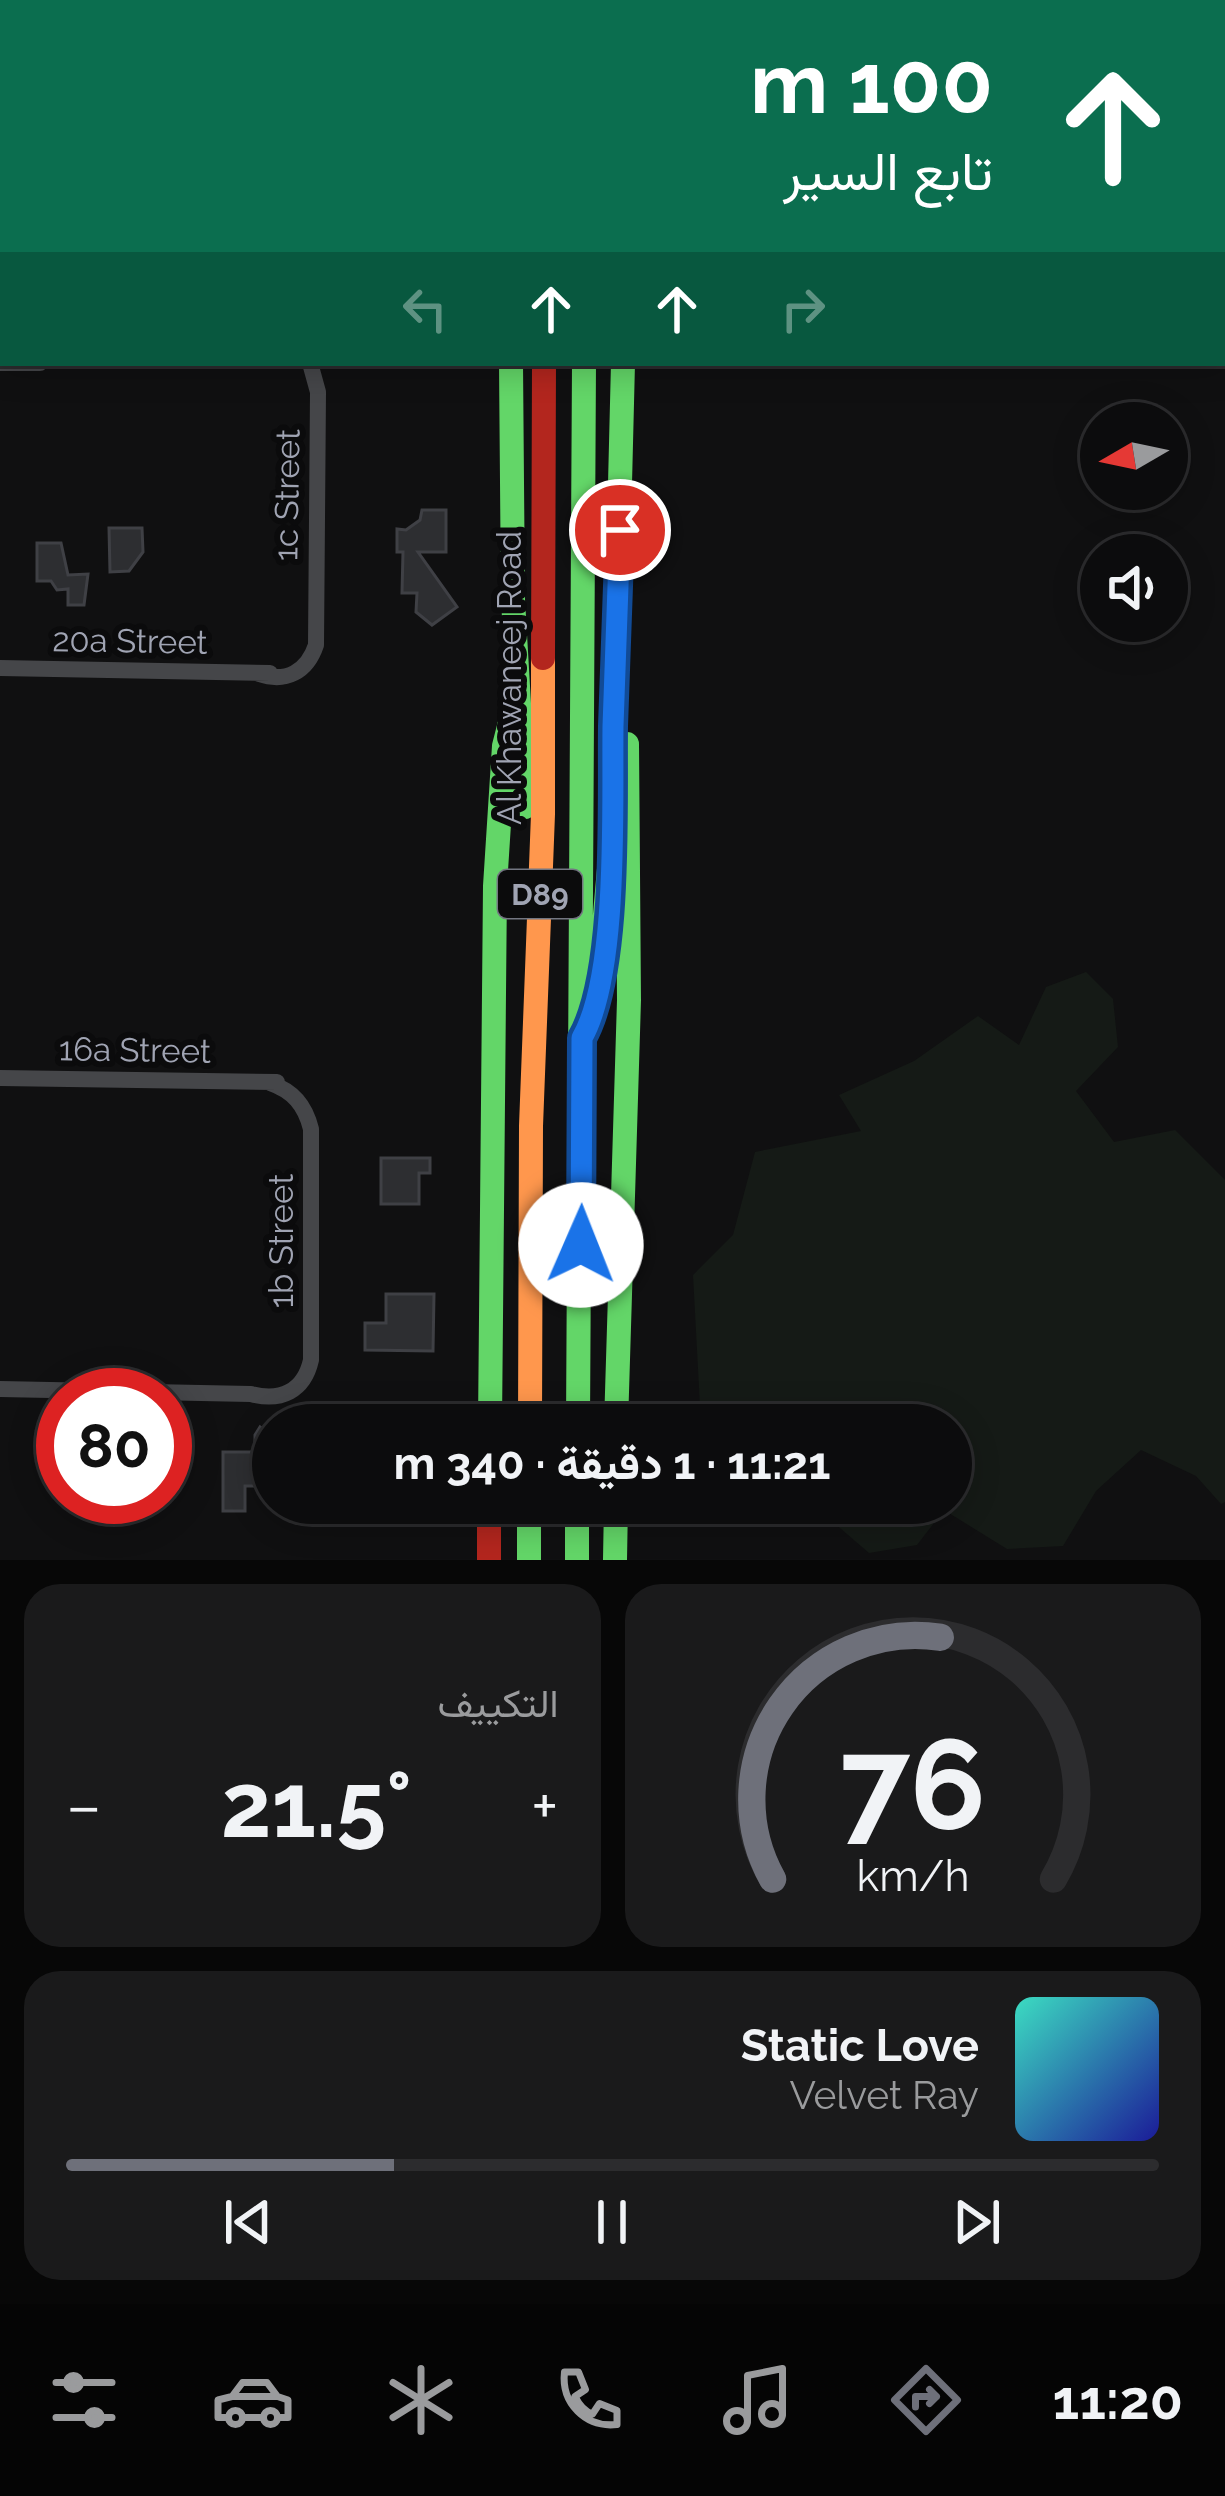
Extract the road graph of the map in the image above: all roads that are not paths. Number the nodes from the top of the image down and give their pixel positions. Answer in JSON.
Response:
{"nodes":[{"id":1,"x":311,"y":366,"type":"edge"},
{"id":2,"x":511,"y":366,"type":"edge"},
{"id":3,"x":544,"y":366,"type":"edge"},
{"id":4,"x":584,"y":366,"type":"edge"},
{"id":5,"x":623,"y":366,"type":"edge"},
{"id":6,"x":618,"y":614,"type":"junction"},
{"id":7,"x":299,"y":664,"type":"joint"},
{"id":8,"x":0,"y":668,"type":"edge"},
{"id":9,"x":517,"y":699,"type":"junction"},
{"id":10,"x":539,"y":917,"type":"junction"},
{"id":11,"x":582,"y":1038,"type":"junction"},
{"id":12,"x":0,"y":1078,"type":"edge"},
{"id":13,"x":304,"y":1100,"type":"joint"},
{"id":14,"x":0,"y":1389,"type":"edge"},
{"id":15,"x":490,"y":1404,"type":"edge"},
{"id":16,"x":530,"y":1404,"type":"edge"},
{"id":17,"x":578,"y":1404,"type":"edge"},
{"id":18,"x":617,"y":1404,"type":"edge"},
{"id":19,"x":489,"y":1524,"type":"edge"},
{"id":20,"x":530,"y":1524,"type":"edge"},
{"id":21,"x":577,"y":1524,"type":"edge"},
{"id":22,"x":616,"y":1524,"type":"edge"},
{"id":23,"x":489,"y":1560,"type":"edge"},
{"id":24,"x":529,"y":1560,"type":"edge"},
{"id":25,"x":577,"y":1560,"type":"edge"},
{"id":26,"x":615,"y":1560,"type":"edge"}],
"edges":[{"from":1,"to":7,"type":"street","name":"1c Street"},
{"from":2,"to":9,"type":"main road"},
{"from":3,"to":10,"type":"main road","name":"Al Khawaneej Road","number":"D89"},
{"from":4,"to":11,"type":"main road","number":"D89"},
{"from":5,"to":6,"type":"main road"},
{"from":6,"to":11,"type":"main road"},
{"from":6,"to":18,"type":"main road"},
{"from":7,"to":8,"type":"street","name":"20a Street"},
{"from":9,"to":10,"type":"main road"},
{"from":9,"to":15,"type":"main road"},
{"from":10,"to":16,"type":"main road","name":"Al Khawaneej Road","number":"D89"},
{"from":11,"to":17,"type":"main road","number":"D89"},
{"from":12,"to":13,"type":"street","name":"16a Street"},
{"from":13,"to":14,"type":"street","name":"1b Street"},
{"from":19,"to":23,"type":"main road"},
{"from":20,"to":24,"type":"main road"},
{"from":21,"to":25,"type":"main road"},
{"from":22,"to":26,"type":"main road"}]}
